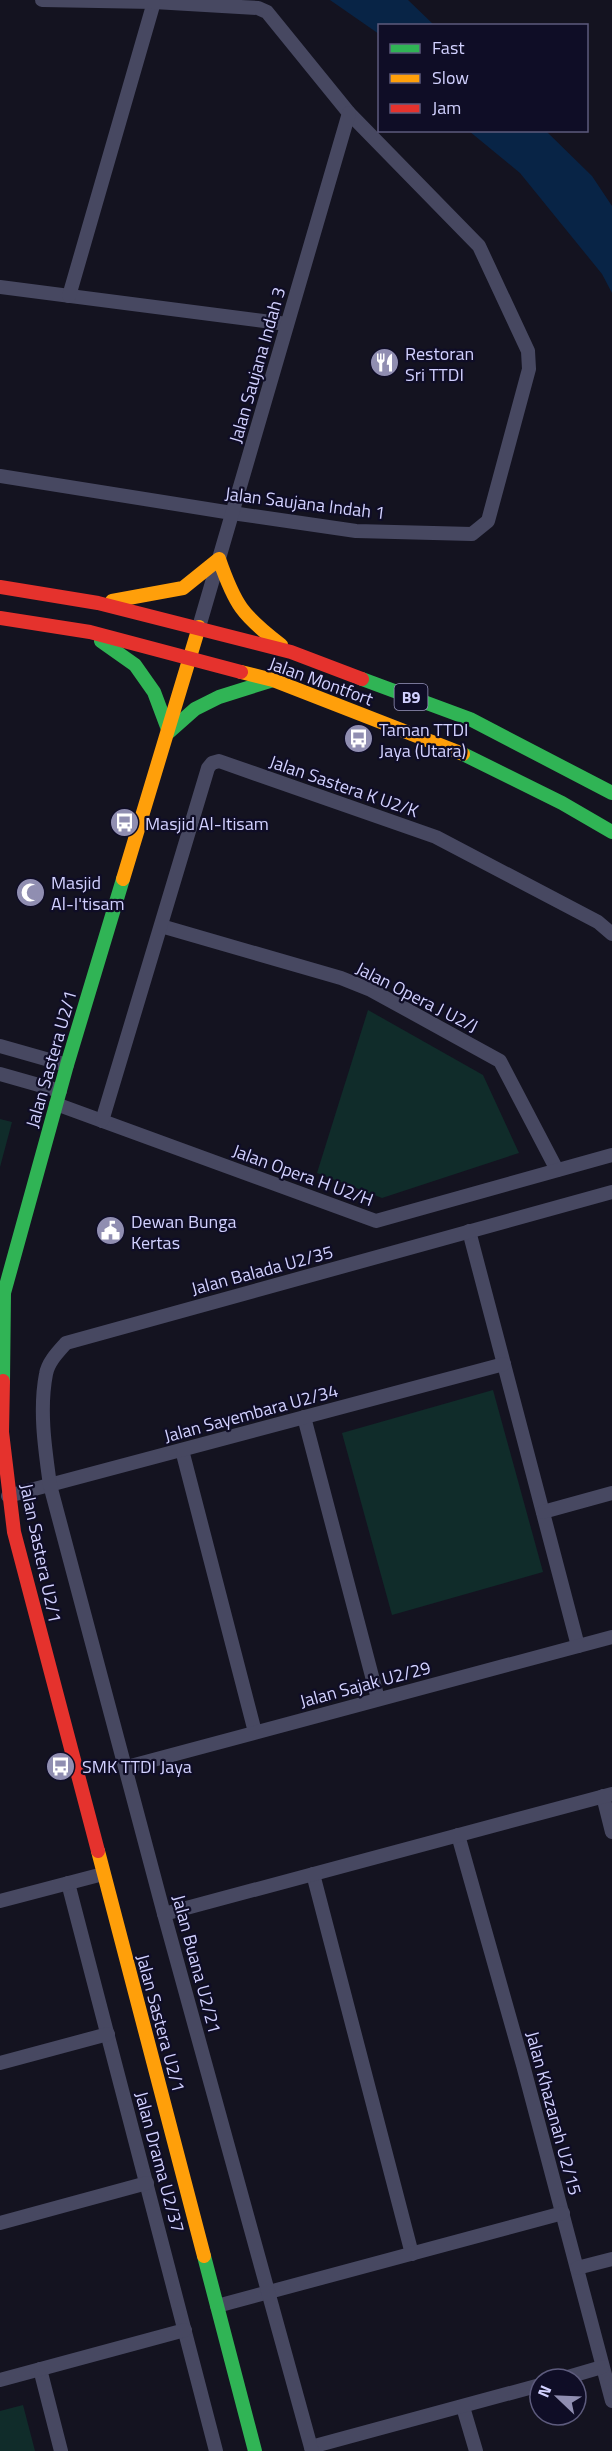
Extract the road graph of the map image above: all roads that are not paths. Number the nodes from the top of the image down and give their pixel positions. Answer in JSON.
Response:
{"nodes":[{"id":1,"x":42,"y":0,"type":"edge"},
{"id":2,"x":154,"y":2,"type":"junction"},
{"id":3,"x":350,"y":113,"type":"junction"},
{"id":4,"x":0,"y":287,"type":"edge"},
{"id":5,"x":69,"y":296,"type":"junction"},
{"id":6,"x":287,"y":324,"type":"junction"},
{"id":7,"x":0,"y":476,"type":"edge"},
{"id":8,"x":232,"y":513,"type":"junction"},
{"id":9,"x":219,"y":559,"type":"junction"},
{"id":10,"x":0,"y":587,"type":"edge"},
{"id":11,"x":98,"y":603,"type":"junction"},
{"id":12,"x":0,"y":618,"type":"edge"},
{"id":13,"x":199,"y":627,"type":"junction"},
{"id":14,"x":90,"y":633,"type":"junction"},
{"id":15,"x":291,"y":652,"type":"junction"},
{"id":16,"x":190,"y":659,"type":"junction"},
{"id":17,"x":273,"y":680,"type":"junction"},
{"id":18,"x":169,"y":732,"type":"junction"},
{"id":19,"x":612,"y":793,"type":"edge"},
{"id":20,"x":612,"y":832,"type":"edge"},
{"id":21,"x":161,"y":926,"type":"junction"},
{"id":22,"x":612,"y":934,"type":"edge"},
{"id":23,"x":0,"y":1046,"type":"edge"},
{"id":24,"x":67,"y":1065,"type":"junction"},
{"id":25,"x":0,"y":1074,"type":"edge"},
{"id":26,"x":58,"y":1097,"type":"junction"},
{"id":27,"x":102,"y":1121,"type":"junction"},
{"id":28,"x":612,"y":1155,"type":"edge"},
{"id":29,"x":557,"y":1170,"type":"junction"},
{"id":30,"x":612,"y":1192,"type":"edge"},
{"id":31,"x":470,"y":1231,"type":"junction"},
{"id":32,"x":504,"y":1364,"type":"junction"},
{"id":33,"x":304,"y":1417,"type":"junction"},
{"id":34,"x":182,"y":1450,"type":"junction"},
{"id":35,"x":50,"y":1485,"type":"junction"},
{"id":36,"x":612,"y":1493,"type":"edge"},
{"id":37,"x":8,"y":1496,"type":"junction"},
{"id":38,"x":543,"y":1512,"type":"junction"},
{"id":39,"x":612,"y":1637,"type":"edge"},
{"id":40,"x":578,"y":1646,"type":"junction"},
{"id":41,"x":378,"y":1699,"type":"junction"},
{"id":42,"x":255,"y":1732,"type":"junction"},
{"id":43,"x":127,"y":1767,"type":"junction"},
{"id":44,"x":607,"y":1795,"type":"edge"},
{"id":45,"x":612,"y":1832,"type":"edge"},
{"id":46,"x":458,"y":1835,"type":"junction"},
{"id":47,"x":103,"y":1874,"type":"junction"},
{"id":48,"x":313,"y":1874,"type":"junction"},
{"id":49,"x":68,"y":1883,"type":"junction"},
{"id":50,"x":0,"y":1901,"type":"edge"},
{"id":51,"x":164,"y":1914,"type":"junction"},
{"id":52,"x":108,"y":2034,"type":"junction"},
{"id":53,"x":0,"y":2063,"type":"edge"},
{"id":54,"x":147,"y":2182,"type":"junction"},
{"id":55,"x":563,"y":2213,"type":"junction"},
{"id":56,"x":0,"y":2223,"type":"edge"},
{"id":57,"x":412,"y":2254,"type":"junction"},
{"id":58,"x":612,"y":2259,"type":"edge"},
{"id":59,"x":577,"y":2268,"type":"junction"},
{"id":60,"x":268,"y":2292,"type":"junction"},
{"id":61,"x":217,"y":2306,"type":"junction"},
{"id":62,"x":185,"y":2330,"type":"junction"},
{"id":63,"x":602,"y":2367,"type":"junction"},
{"id":64,"x":40,"y":2369,"type":"junction"},
{"id":65,"x":588,"y":2371,"type":"edge"},
{"id":66,"x":0,"y":2380,"type":"edge"},
{"id":67,"x":528,"y":2388,"type":"edge"},
{"id":68,"x":612,"y":2401,"type":"edge"},
{"id":69,"x":463,"y":2407,"type":"junction"},
{"id":70,"x":312,"y":2449,"type":"edge"},
{"id":71,"x":61,"y":2451,"type":"edge"},
{"id":72,"x":216,"y":2451,"type":"edge"},
{"id":73,"x":255,"y":2451,"type":"edge"},
{"id":74,"x":476,"y":2451,"type":"edge"}],
"edges":[{"from":1,"to":2,"type":"street","name":"Jalan Saujana Indah 1"},
{"from":2,"to":3,"type":"street","name":"Jalan Saujana Indah 1"},
{"from":2,"to":5,"type":"street"},
{"from":3,"to":6,"type":"street","name":"Jalan Saujana Indah 3"},
{"from":3,"to":8,"type":"street","name":"Jalan Saujana Indah 1"},
{"from":4,"to":5,"type":"street"},
{"from":5,"to":6,"type":"street"},
{"from":6,"to":8,"type":"street","name":"Jalan Saujana Indah 3"},
{"from":7,"to":8,"type":"street","name":"Jalan Saujana Indah 1"},
{"from":8,"to":9,"type":"street","name":"Jalan Saujana Indah 3"},
{"from":9,"to":11,"type":"street"},
{"from":9,"to":13,"type":"street","name":"Jalan Saujana Indah 3"},
{"from":9,"to":15,"type":"street"},
{"from":10,"to":11,"type":"street","name":"Jalan Montfort","number":"B9"},
{"from":11,"to":13,"type":"street","name":"Jalan Montfort","number":"B9"},
{"from":12,"to":14,"type":"street","name":"Jalan Montfort","number":"B9"},
{"from":13,"to":15,"type":"street","name":"Jalan Montfort","number":"B9"},
{"from":13,"to":16,"type":"street","name":"Jalan Sastera U2/1"},
{"from":14,"to":16,"type":"street","name":"Jalan Montfort","number":"B9"},
{"from":14,"to":18,"type":"street"},
{"from":15,"to":19,"type":"street","name":"Jalan Montfort","number":"B9"},
{"from":16,"to":17,"type":"street","name":"Jalan Montfort","number":"B9"},
{"from":16,"to":18,"type":"street","name":"Jalan Sastera U2/1"},
{"from":17,"to":18,"type":"street"},
{"from":17,"to":20,"type":"street","name":"Jalan Montfort","number":"B9"},
{"from":18,"to":24,"type":"street","name":"Jalan Sastera U2/1"},
{"from":21,"to":22,"type":"street","name":"Jalan Sastera K U2/K"},
{"from":21,"to":27,"type":"street"},
{"from":21,"to":29,"type":"street","name":"Jalan Opera J U2/J"},
{"from":23,"to":24,"type":"street"},
{"from":24,"to":26,"type":"street","name":"Jalan Sastera U2/1"},
{"from":25,"to":26,"type":"street","name":"Jalan Opera H U2/H"},
{"from":26,"to":27,"type":"street","name":"Jalan Opera H U2/H"},
{"from":26,"to":37,"type":"street","name":"Jalan Sastera U2/1"},
{"from":27,"to":29,"type":"street","name":"Jalan Opera H U2/H"},
{"from":28,"to":29,"type":"street","name":"Jalan Opera H U2/H"},
{"from":30,"to":31,"type":"street","name":"Jalan Balada U2/35"},
{"from":31,"to":32,"type":"street"},
{"from":31,"to":35,"type":"street","name":"Jalan Balada U2/35"},
{"from":32,"to":33,"type":"street","name":"Jalan Sayembara U2/34"},
{"from":32,"to":38,"type":"street"},
{"from":33,"to":34,"type":"street","name":"Jalan Sayembara U2/34"},
{"from":33,"to":41,"type":"street"},
{"from":34,"to":35,"type":"street","name":"Jalan Sayembara U2/34"},
{"from":34,"to":42,"type":"street"},
{"from":35,"to":37,"type":"street","name":"Jalan Sayembara U2/34"},
{"from":35,"to":43,"type":"street","name":"Jalan Buana U2/21"},
{"from":36,"to":38,"type":"street"},
{"from":37,"to":47,"type":"street","name":"Jalan Sastera U2/1"},
{"from":38,"to":40,"type":"street"},
{"from":39,"to":40,"type":"street","name":"Jalan Sajak U2/29"},
{"from":40,"to":41,"type":"street","name":"Jalan Sajak U2/29"},
{"from":41,"to":42,"type":"street","name":"Jalan Sajak U2/29"},
{"from":42,"to":43,"type":"street","name":"Jalan Sajak U2/29"},
{"from":43,"to":51,"type":"street","name":"Jalan Buana U2/21"},
{"from":44,"to":45,"type":"street"},
{"from":44,"to":46,"type":"street"},
{"from":46,"to":48,"type":"street"},
{"from":46,"to":55,"type":"street","name":"Jalan Khazanah U2/15"},
{"from":47,"to":49,"type":"street"},
{"from":47,"to":61,"type":"street","name":"Jalan Sastera U2/1"},
{"from":48,"to":51,"type":"street"},
{"from":48,"to":57,"type":"street"},
{"from":49,"to":50,"type":"street"},
{"from":49,"to":52,"type":"street","name":"Jalan Drama U2/37"},
{"from":51,"to":60,"type":"street","name":"Jalan Buana U2/21"},
{"from":52,"to":53,"type":"street"},
{"from":52,"to":54,"type":"street","name":"Jalan Drama U2/37"},
{"from":54,"to":56,"type":"street"},
{"from":54,"to":62,"type":"street","name":"Jalan Drama U2/37"},
{"from":55,"to":57,"type":"street"},
{"from":55,"to":59,"type":"street","name":"Jalan Khazanah U2/15"},
{"from":57,"to":60,"type":"street"},
{"from":58,"to":59,"type":"street"},
{"from":59,"to":63,"type":"street","name":"Jalan Khazanah U2/15"},
{"from":60,"to":61,"type":"street"},
{"from":60,"to":70,"type":"street","name":"Jalan Buana U2/21"},
{"from":61,"to":73,"type":"street","name":"Jalan Sastera U2/1"},
{"from":62,"to":64,"type":"street"},
{"from":62,"to":72,"type":"street","name":"Jalan Drama U2/37"},
{"from":63,"to":65,"type":"street"},
{"from":63,"to":68,"type":"street","name":"Jalan Khazanah U2/15"},
{"from":64,"to":66,"type":"street"},
{"from":64,"to":71,"type":"street"},
{"from":67,"to":69,"type":"street"},
{"from":69,"to":70,"type":"street"},
{"from":69,"to":74,"type":"street"}]}
